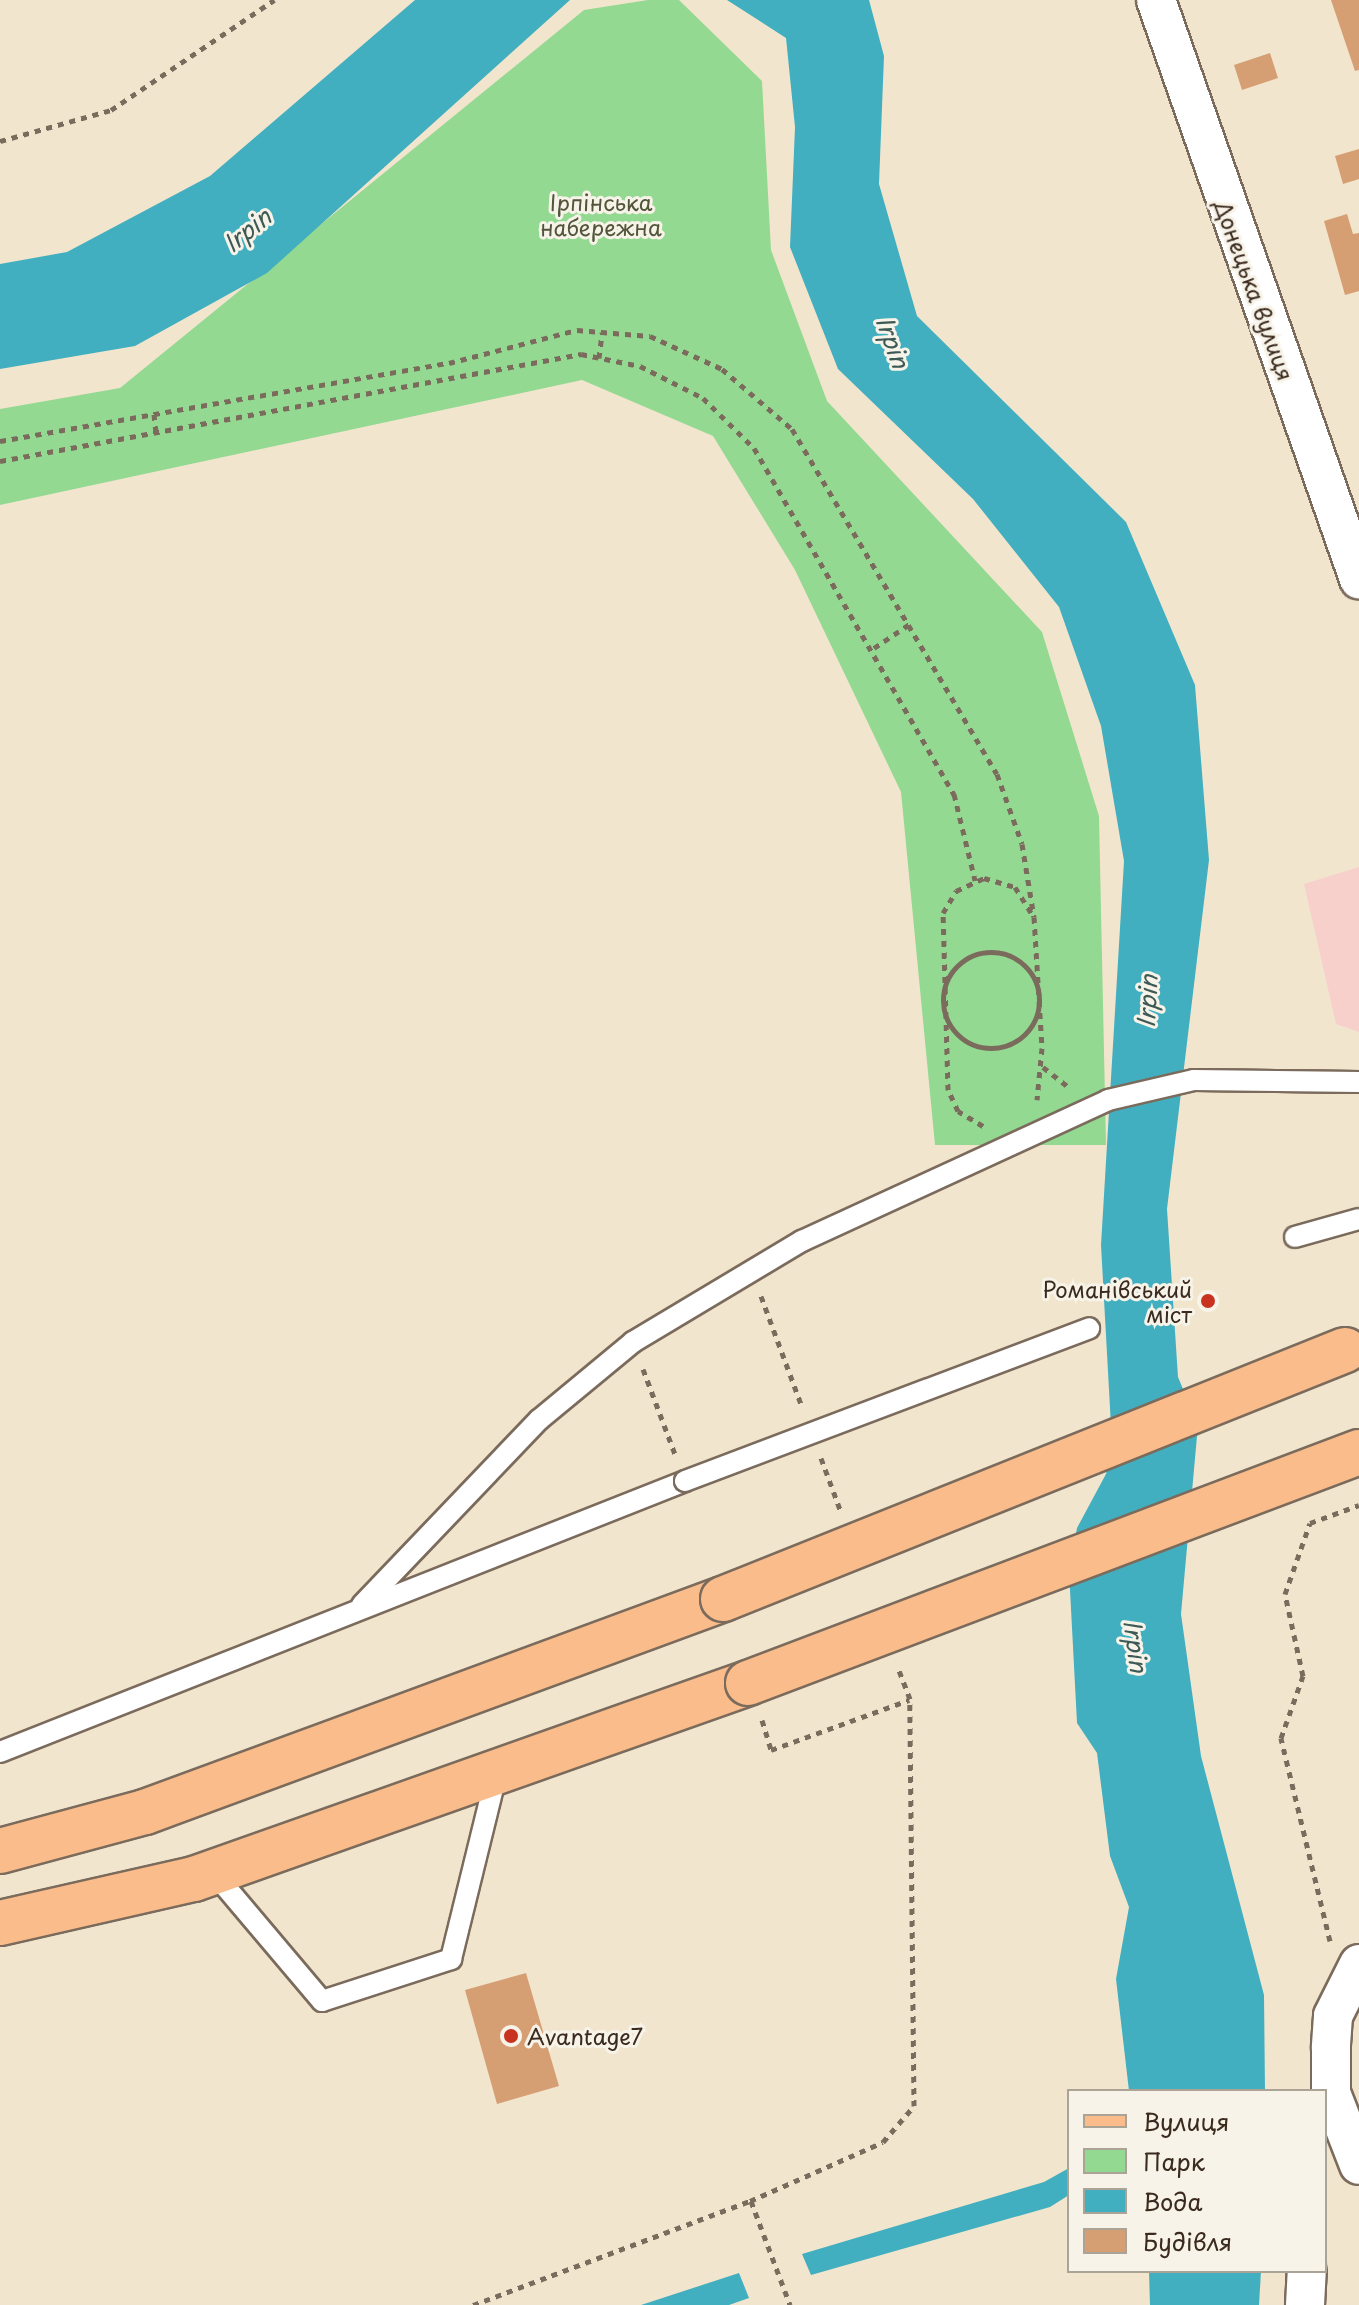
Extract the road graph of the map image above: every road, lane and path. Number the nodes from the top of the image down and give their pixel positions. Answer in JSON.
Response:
{"nodes":[{"id":1,"x":274,"y":0,"type":"edge"},
{"id":2,"x":1156,"y":0,"type":"edge"},
{"id":3,"x":0,"y":141,"type":"edge"},
{"id":4,"x":602,"y":332,"type":"junction"},
{"id":5,"x":599,"y":358,"type":"junction"},
{"id":6,"x":154,"y":414,"type":"junction"},
{"id":7,"x":156,"y":432,"type":"junction"},
{"id":8,"x":0,"y":441,"type":"edge"},
{"id":9,"x":0,"y":461,"type":"edge"},
{"id":10,"x":1359,"y":579,"type":"edge"},
{"id":11,"x":911,"y":623,"type":"junction"},
{"id":12,"x":874,"y":648,"type":"junction"},
{"id":13,"x":975,"y":880,"type":"junction"},
{"id":14,"x":1034,"y":917,"type":"junction"},
{"id":15,"x":1039,"y":1000,"type":"junction"},
{"id":16,"x":943,"y":1002,"type":"junction"},
{"id":17,"x":1359,"y":1082,"type":"edge"},
{"id":18,"x":1032,"y":1111,"type":"dead end"},
{"id":19,"x":997,"y":1128,"type":"dead end"},
{"id":20,"x":1359,"y":1219,"type":"edge"},
{"id":21,"x":1295,"y":1237,"type":"dead end"},
{"id":22,"x":751,"y":1269,"type":"junction"},
{"id":23,"x":1089,"y":1328,"type":"dead end"},
{"id":24,"x":633,"y":1342,"type":"junction"},
{"id":25,"x":1352,"y":1348,"type":"edge"},
{"id":26,"x":806,"y":1417,"type":"dead end"},
{"id":27,"x":817,"y":1447,"type":"dead end"},
{"id":28,"x":1359,"y":1452,"type":"edge"},
{"id":29,"x":685,"y":1481,"type":"junction"},
{"id":30,"x":1359,"y":1505,"type":"edge"},
{"id":31,"x":844,"y":1521,"type":"dead end"},
{"id":32,"x":362,"y":1605,"type":"junction"},
{"id":33,"x":893,"y":1655,"type":"dead end"},
{"id":34,"x":754,"y":1699,"type":"junction"},
{"id":35,"x":910,"y":1699,"type":"junction"},
{"id":36,"x":0,"y":1752,"type":"edge"},
{"id":37,"x":497,"y":1772,"type":"junction"},
{"id":38,"x":0,"y":1851,"type":"edge"},
{"id":39,"x":213,"y":1872,"type":"junction"},
{"id":40,"x":0,"y":1923,"type":"edge"},
{"id":41,"x":1353,"y":1971,"type":"edge"},
{"id":42,"x":1331,"y":2093,"type":"junction"},
{"id":43,"x":1327,"y":2118,"type":"edge"},
{"id":44,"x":1359,"y":2165,"type":"edge"},
{"id":45,"x":750,"y":2201,"type":"junction"},
{"id":46,"x":1307,"y":2273,"type":"edge"},
{"id":47,"x":473,"y":2305,"type":"edge"},
{"id":48,"x":790,"y":2305,"type":"edge"},
{"id":49,"x":1305,"y":2305,"type":"edge"}],
"edges":[{"from":1,"to":3,"type":"path"},
{"from":2,"to":10,"type":"street","name":"Донецька вулиця"},
{"from":4,"to":5,"type":"path"},
{"from":4,"to":6,"type":"path"},
{"from":4,"to":11,"type":"path"},
{"from":5,"to":7,"type":"path"},
{"from":5,"to":12,"type":"path"},
{"from":6,"to":7,"type":"path"},
{"from":6,"to":8,"type":"path"},
{"from":7,"to":9,"type":"path"},
{"from":11,"to":12,"type":"path"},
{"from":11,"to":14,"type":"path"},
{"from":12,"to":13,"type":"path"},
{"from":13,"to":14,"type":"path"},
{"from":13,"to":16,"type":"path"},
{"from":14,"to":15,"type":"path"},
{"from":15,"to":16,"type":"path"},
{"from":15,"to":16,"type":"path"},
{"from":15,"to":18,"type":"path"},
{"from":16,"to":19,"type":"path"},
{"from":17,"to":22,"type":"lane"},
{"from":20,"to":21,"type":"lane"},
{"from":22,"to":24,"type":"lane"},
{"from":22,"to":26,"type":"path"},
{"from":23,"to":29,"type":"lane","bridge":true},
{"from":24,"to":29,"type":"path"},
{"from":24,"to":32,"type":"lane"},
{"from":25,"to":38,"type":"main road","bridge":true},
{"from":27,"to":31,"type":"path"},
{"from":28,"to":34,"type":"main road","bridge":true},
{"from":29,"to":32,"type":"lane"},
{"from":30,"to":41,"type":"path"},
{"from":32,"to":36,"type":"lane"},
{"from":33,"to":35,"type":"path"},
{"from":34,"to":35,"type":"path"},
{"from":34,"to":37,"type":"main road"},
{"from":35,"to":45,"type":"path"},
{"from":37,"to":39,"type":"main road"},
{"from":37,"to":39,"type":"lane"},
{"from":39,"to":40,"type":"main road"},
{"from":41,"to":42,"type":"street"},
{"from":42,"to":43,"type":"street"},
{"from":42,"to":44,"type":"street"},
{"from":45,"to":47,"type":"path"},
{"from":45,"to":48,"type":"path"},
{"from":46,"to":49,"type":"street"}]}
